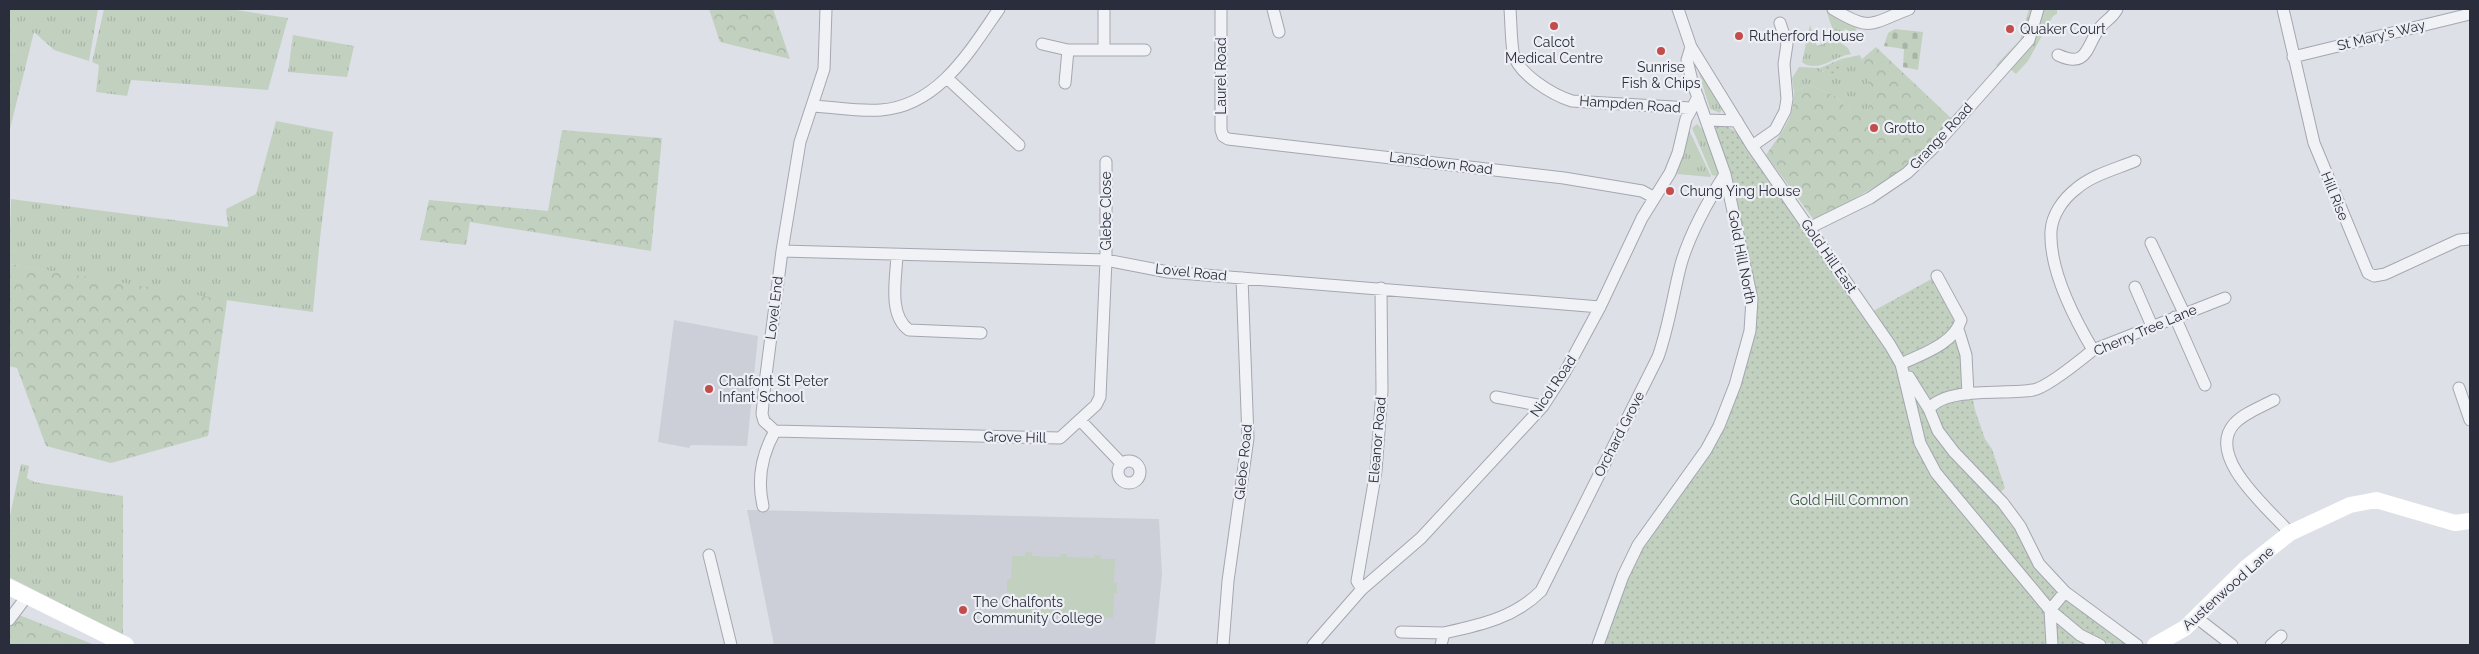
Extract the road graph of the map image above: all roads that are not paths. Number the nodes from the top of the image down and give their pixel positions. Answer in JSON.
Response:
{"nodes":[{"id":1,"x":826,"y":9,"type":"edge"},
{"id":2,"x":998,"y":9,"type":"edge"},
{"id":3,"x":1104,"y":9,"type":"edge"},
{"id":4,"x":1221,"y":9,"type":"edge"},
{"id":5,"x":1273,"y":9,"type":"edge"},
{"id":6,"x":1510,"y":9,"type":"edge"},
{"id":7,"x":1678,"y":9,"type":"edge"},
{"id":8,"x":1833,"y":9,"type":"edge"},
{"id":9,"x":1910,"y":9,"type":"edge"},
{"id":10,"x":2038,"y":9,"type":"edge"},
{"id":11,"x":2117,"y":9,"type":"edge"},
{"id":12,"x":2283,"y":9,"type":"edge"},
{"id":13,"x":2470,"y":14,"type":"edge"},
{"id":14,"x":1780,"y":24,"type":"dead end"},
{"id":15,"x":1279,"y":32,"type":"dead end"},
{"id":16,"x":1042,"y":44,"type":"dead end"},
{"id":17,"x":1691,"y":47,"type":"junction"},
{"id":18,"x":1104,"y":49,"type":"junction"},
{"id":19,"x":1068,"y":50,"type":"junction"},
{"id":20,"x":1144,"y":50,"type":"dead end"},
{"id":21,"x":2058,"y":55,"type":"dead end"},
{"id":22,"x":2293,"y":57,"type":"junction"},
{"id":23,"x":947,"y":78,"type":"junction"},
{"id":24,"x":1065,"y":84,"type":"dead end"},
{"id":25,"x":1698,"y":97,"type":"junction"},
{"id":26,"x":812,"y":106,"type":"junction"},
{"id":27,"x":1690,"y":108,"type":"junction"},
{"id":28,"x":1707,"y":120,"type":"junction"},
{"id":29,"x":1737,"y":121,"type":"junction"},
{"id":30,"x":1228,"y":139,"type":"joint"},
{"id":31,"x":1019,"y":144,"type":"dead end"},
{"id":32,"x":1752,"y":146,"type":"junction"},
{"id":33,"x":2135,"y":161,"type":"dead end"},
{"id":34,"x":1106,"y":162,"type":"dead end"},
{"id":35,"x":1725,"y":174,"type":"junction"},
{"id":36,"x":1653,"y":197,"type":"junction"},
{"id":37,"x":1809,"y":228,"type":"junction"},
{"id":38,"x":2470,"y":239,"type":"edge"},
{"id":39,"x":2151,"y":243,"type":"dead end"},
{"id":40,"x":782,"y":250,"type":"junction"},
{"id":41,"x":897,"y":255,"type":"junction"},
{"id":42,"x":1106,"y":260,"type":"junction"},
{"id":43,"x":1937,"y":276,"type":"dead end"},
{"id":44,"x":1242,"y":278,"type":"junction"},
{"id":45,"x":2134,"y":287,"type":"dead end"},
{"id":46,"x":1382,"y":288,"type":"junction"},
{"id":47,"x":2225,"y":298,"type":"dead end"},
{"id":48,"x":1600,"y":307,"type":"junction"},
{"id":49,"x":2179,"y":315,"type":"junction"},
{"id":50,"x":2152,"y":326,"type":"junction"},
{"id":51,"x":1958,"y":329,"type":"junction"},
{"id":52,"x":981,"y":333,"type":"dead end"},
{"id":53,"x":2093,"y":350,"type":"junction"},
{"id":54,"x":1902,"y":370,"type":"junction"},
{"id":55,"x":2205,"y":385,"type":"dead end"},
{"id":56,"x":2459,"y":388,"type":"dead end"},
{"id":57,"x":1968,"y":394,"type":"junction"},
{"id":58,"x":1496,"y":397,"type":"dead end"},
{"id":59,"x":2274,"y":400,"type":"dead end"},
{"id":60,"x":1543,"y":406,"type":"junction"},
{"id":61,"x":1929,"y":409,"type":"junction"},
{"id":62,"x":1080,"y":420,"type":"junction"},
{"id":63,"x":2470,"y":420,"type":"edge"},
{"id":64,"x":1915,"y":427,"type":"junction"},
{"id":65,"x":775,"y":431,"type":"junction"},
{"id":66,"x":1122,"y":464,"type":"dead end"},
{"id":67,"x":763,"y":506,"type":"dead end"},
{"id":68,"x":2470,"y":520,"type":"edge"},
{"id":69,"x":2290,"y":533,"type":"junction"},
{"id":70,"x":709,"y":555,"type":"dead end"},
{"id":71,"x":9,"y":587,"type":"edge"},
{"id":72,"x":1362,"y":589,"type":"junction"},
{"id":73,"x":2066,"y":592,"type":"junction"},
{"id":74,"x":27,"y":596,"type":"junction"},
{"id":75,"x":2050,"y":610,"type":"junction"},
{"id":76,"x":2197,"y":618,"type":"junction"},
{"id":77,"x":9,"y":620,"type":"edge"},
{"id":78,"x":1401,"y":632,"type":"dead end"},
{"id":79,"x":1444,"y":633,"type":"junction"},
{"id":80,"x":2281,"y":636,"type":"dead end"},
{"id":81,"x":126,"y":645,"type":"edge"},
{"id":82,"x":731,"y":645,"type":"edge"},
{"id":83,"x":1222,"y":645,"type":"edge"},
{"id":84,"x":1313,"y":645,"type":"edge"},
{"id":85,"x":1441,"y":645,"type":"edge"},
{"id":86,"x":1598,"y":645,"type":"edge"},
{"id":87,"x":2052,"y":645,"type":"edge"},
{"id":88,"x":2100,"y":645,"type":"edge"},
{"id":89,"x":2137,"y":645,"type":"edge"},
{"id":90,"x":2154,"y":645,"type":"edge"},
{"id":91,"x":2232,"y":645,"type":"edge"},
{"id":92,"x":2271,"y":645,"type":"edge"}],
"edges":[{"from":1,"to":26,"type":"street","name":"Lovel End"},
{"from":2,"to":23,"type":"street"},
{"from":3,"to":18,"type":"street"},
{"from":4,"to":30,"type":"street","name":"Laurel Road"},
{"from":5,"to":15,"type":"street"},
{"from":6,"to":27,"type":"street","name":"Hampden Road"},
{"from":7,"to":17,"type":"street"},
{"from":8,"to":9,"type":"street"},
{"from":10,"to":37,"type":"street","name":"Grange Road"},
{"from":11,"to":21,"type":"street"},
{"from":12,"to":22,"type":"street","name":"Hill Rise"},
{"from":13,"to":22,"type":"street","name":"St Mary's Way"},
{"from":14,"to":32,"type":"street"},
{"from":16,"to":19,"type":"street"},
{"from":17,"to":25,"type":"street","name":"Gold Hill North"},
{"from":17,"to":29,"type":"street","name":"Gold Hill East"},
{"from":18,"to":19,"type":"street"},
{"from":18,"to":20,"type":"street"},
{"from":19,"to":24,"type":"street"},
{"from":22,"to":38,"type":"street","name":"Hill Rise"},
{"from":23,"to":26,"type":"street"},
{"from":23,"to":31,"type":"street"},
{"from":25,"to":27,"type":"street","name":"Nicol Road"},
{"from":25,"to":28,"type":"street","name":"Gold Hill North"},
{"from":26,"to":40,"type":"street","name":"Lovel End"},
{"from":27,"to":36,"type":"street","name":"Nicol Road"},
{"from":28,"to":29,"type":"street"},
{"from":28,"to":35,"type":"street","name":"Gold Hill North"},
{"from":29,"to":32,"type":"street","name":"Gold Hill East"},
{"from":30,"to":36,"type":"street","name":"Lansdown Road"},
{"from":32,"to":37,"type":"street","name":"Gold Hill East"},
{"from":33,"to":53,"type":"street"},
{"from":34,"to":42,"type":"street","name":"Glebe Close"},
{"from":35,"to":79,"type":"street","name":"Orchard Grove"},
{"from":35,"to":86,"type":"street","name":"Gold Hill North"},
{"from":36,"to":48,"type":"street","name":"Nicol Road"},
{"from":37,"to":54,"type":"street","name":"Gold Hill East"},
{"from":39,"to":49,"type":"street"},
{"from":40,"to":41,"type":"street","name":"Lovel Road"},
{"from":40,"to":65,"type":"street","name":"Lovel End"},
{"from":41,"to":42,"type":"street","name":"Lovel Road"},
{"from":41,"to":52,"type":"street"},
{"from":42,"to":44,"type":"street","name":"Lovel Road"},
{"from":42,"to":62,"type":"street","name":"Grove Hill"},
{"from":43,"to":51,"type":"street"},
{"from":44,"to":46,"type":"street","name":"Lovel Road"},
{"from":44,"to":83,"type":"street","name":"Glebe Road"},
{"from":45,"to":50,"type":"street"},
{"from":46,"to":48,"type":"street","name":"Lovel Road"},
{"from":46,"to":72,"type":"street","name":"Eleanor Road"},
{"from":47,"to":49,"type":"street","name":"Cherry Tree Lane"},
{"from":48,"to":60,"type":"street","name":"Nicol Road"},
{"from":49,"to":50,"type":"street","name":"Cherry Tree Lane"},
{"from":49,"to":55,"type":"street"},
{"from":50,"to":53,"type":"street","name":"Cherry Tree Lane"},
{"from":51,"to":54,"type":"street"},
{"from":51,"to":57,"type":"street"},
{"from":53,"to":57,"type":"street","name":"Cherry Tree Lane"},
{"from":54,"to":61,"type":"street"},
{"from":54,"to":64,"type":"street","name":"Gold Hill East"},
{"from":56,"to":63,"type":"street"},
{"from":57,"to":61,"type":"street","name":"Cherry Tree Lane"},
{"from":58,"to":60,"type":"street"},
{"from":59,"to":69,"type":"street"},
{"from":60,"to":72,"type":"street","name":"Nicol Road"},
{"from":61,"to":64,"type":"street","name":"Cherry Tree Lane"},
{"from":61,"to":73,"type":"street"},
{"from":62,"to":65,"type":"street","name":"Grove Hill"},
{"from":62,"to":66,"type":"street"},
{"from":64,"to":75,"type":"street","name":"Gold Hill East"},
{"from":65,"to":67,"type":"street"},
{"from":68,"to":69,"type":"street","name":"Austenwood Lane"},
{"from":69,"to":76,"type":"street","name":"Austenwood Lane"},
{"from":70,"to":82,"type":"street"},
{"from":71,"to":74,"type":"street"},
{"from":72,"to":84,"type":"street","name":"Nicol Road"},
{"from":73,"to":75,"type":"street"},
{"from":73,"to":89,"type":"street"},
{"from":74,"to":77,"type":"street"},
{"from":74,"to":81,"type":"street"},
{"from":75,"to":87,"type":"street"},
{"from":75,"to":88,"type":"street","name":"Gold Hill East"},
{"from":76,"to":90,"type":"street","name":"Austenwood Lane"},
{"from":76,"to":91,"type":"street"},
{"from":78,"to":79,"type":"street","name":"Orchard Grove"},
{"from":79,"to":85,"type":"street"},
{"from":80,"to":92,"type":"street"}]}
